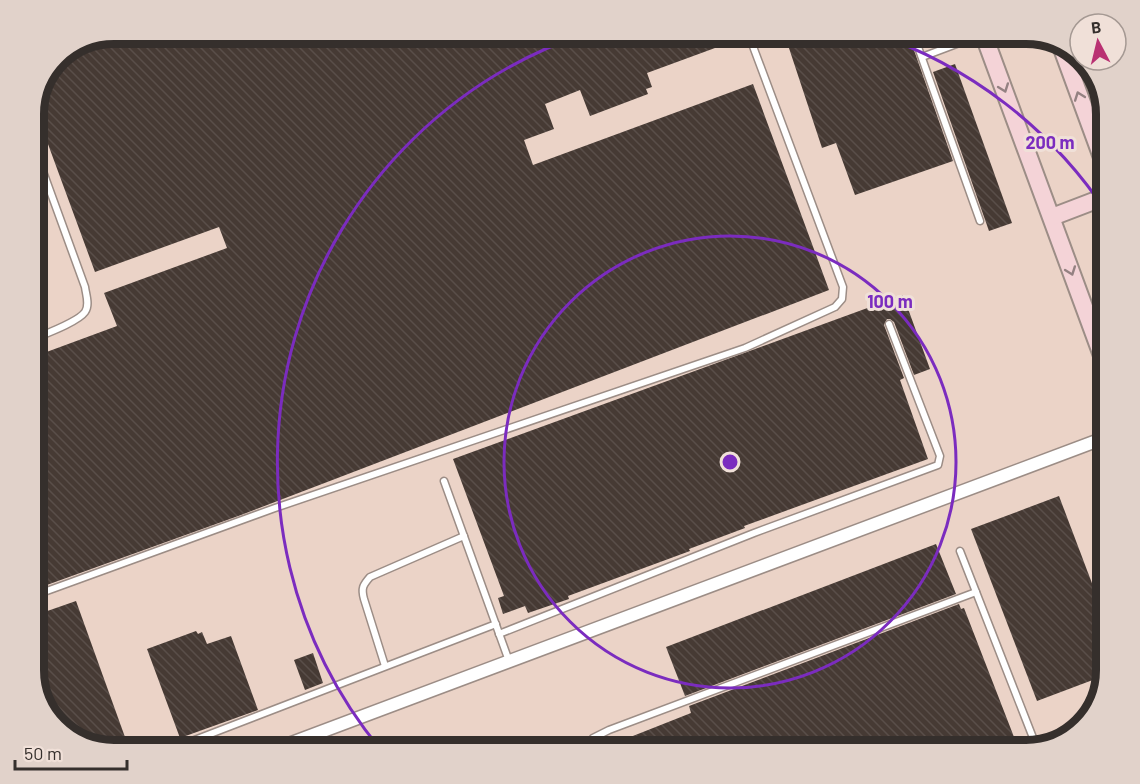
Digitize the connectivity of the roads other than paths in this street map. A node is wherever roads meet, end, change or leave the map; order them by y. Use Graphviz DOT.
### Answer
graph roads {
  1 [pos="752,44"];
  2 [pos="917,44"];
  3 [pos="955,44"];
  4 [pos="987,44"];
  5 [pos="1064,54"];
  6 [pos="922,57"];
  7 [pos="1096,141"];
  8 [pos="44,174"];
  9 [pos="1096,200"];
  10 [pos="1052,217"];
  11 [pos="980,220"];
  12 [pos="889,324"];
  13 [pos="44,335"];
  14 [pos="1096,339"];
  15 [pos="1096,441"];
  16 [pos="444,481"];
  17 [pos="464,536"];
  18 [pos="960,551"];
  19 [pos="44,592"];
  20 [pos="976,592"];
  21 [pos="496,624"];
  22 [pos="499,634"];
  23 [pos="509,662"];
  24 [pos="385,666"];
  25 [pos="194,740"];
  26 [pos="300,740"];
  27 [pos="592,740"];
  28 [pos="1034,740"];
  1 -- 19 [label="lane"];
  2 -- 6 [label="lane"];
  3 -- 6 [label="lane"];
  4 -- 10 [label="main road, one-way"];
  7 -- 5 [label="main road, one-way"];
  6 -- 11 [label="lane"];
  8 -- 13 [label="lane"];
  9 -- 10 [label="main road"];
  10 -- 14 [label="main road, one-way"];
  12 -- 22 [label="lane"];
  15 -- 23 [label="street"];
  16 -- 17 [label="lane"];
  17 -- 21 [label="lane"];
  17 -- 24 [label="lane"];
  18 -- 20 [label="lane"];
  20 -- 27 [label="lane"];
  20 -- 28 [label="lane"];
  21 -- 22 [label="lane"];
  21 -- 24 [label="lane"];
  22 -- 23 [label="lane"];
  23 -- 26 [label="street"];
  24 -- 25 [label="lane"];
}
